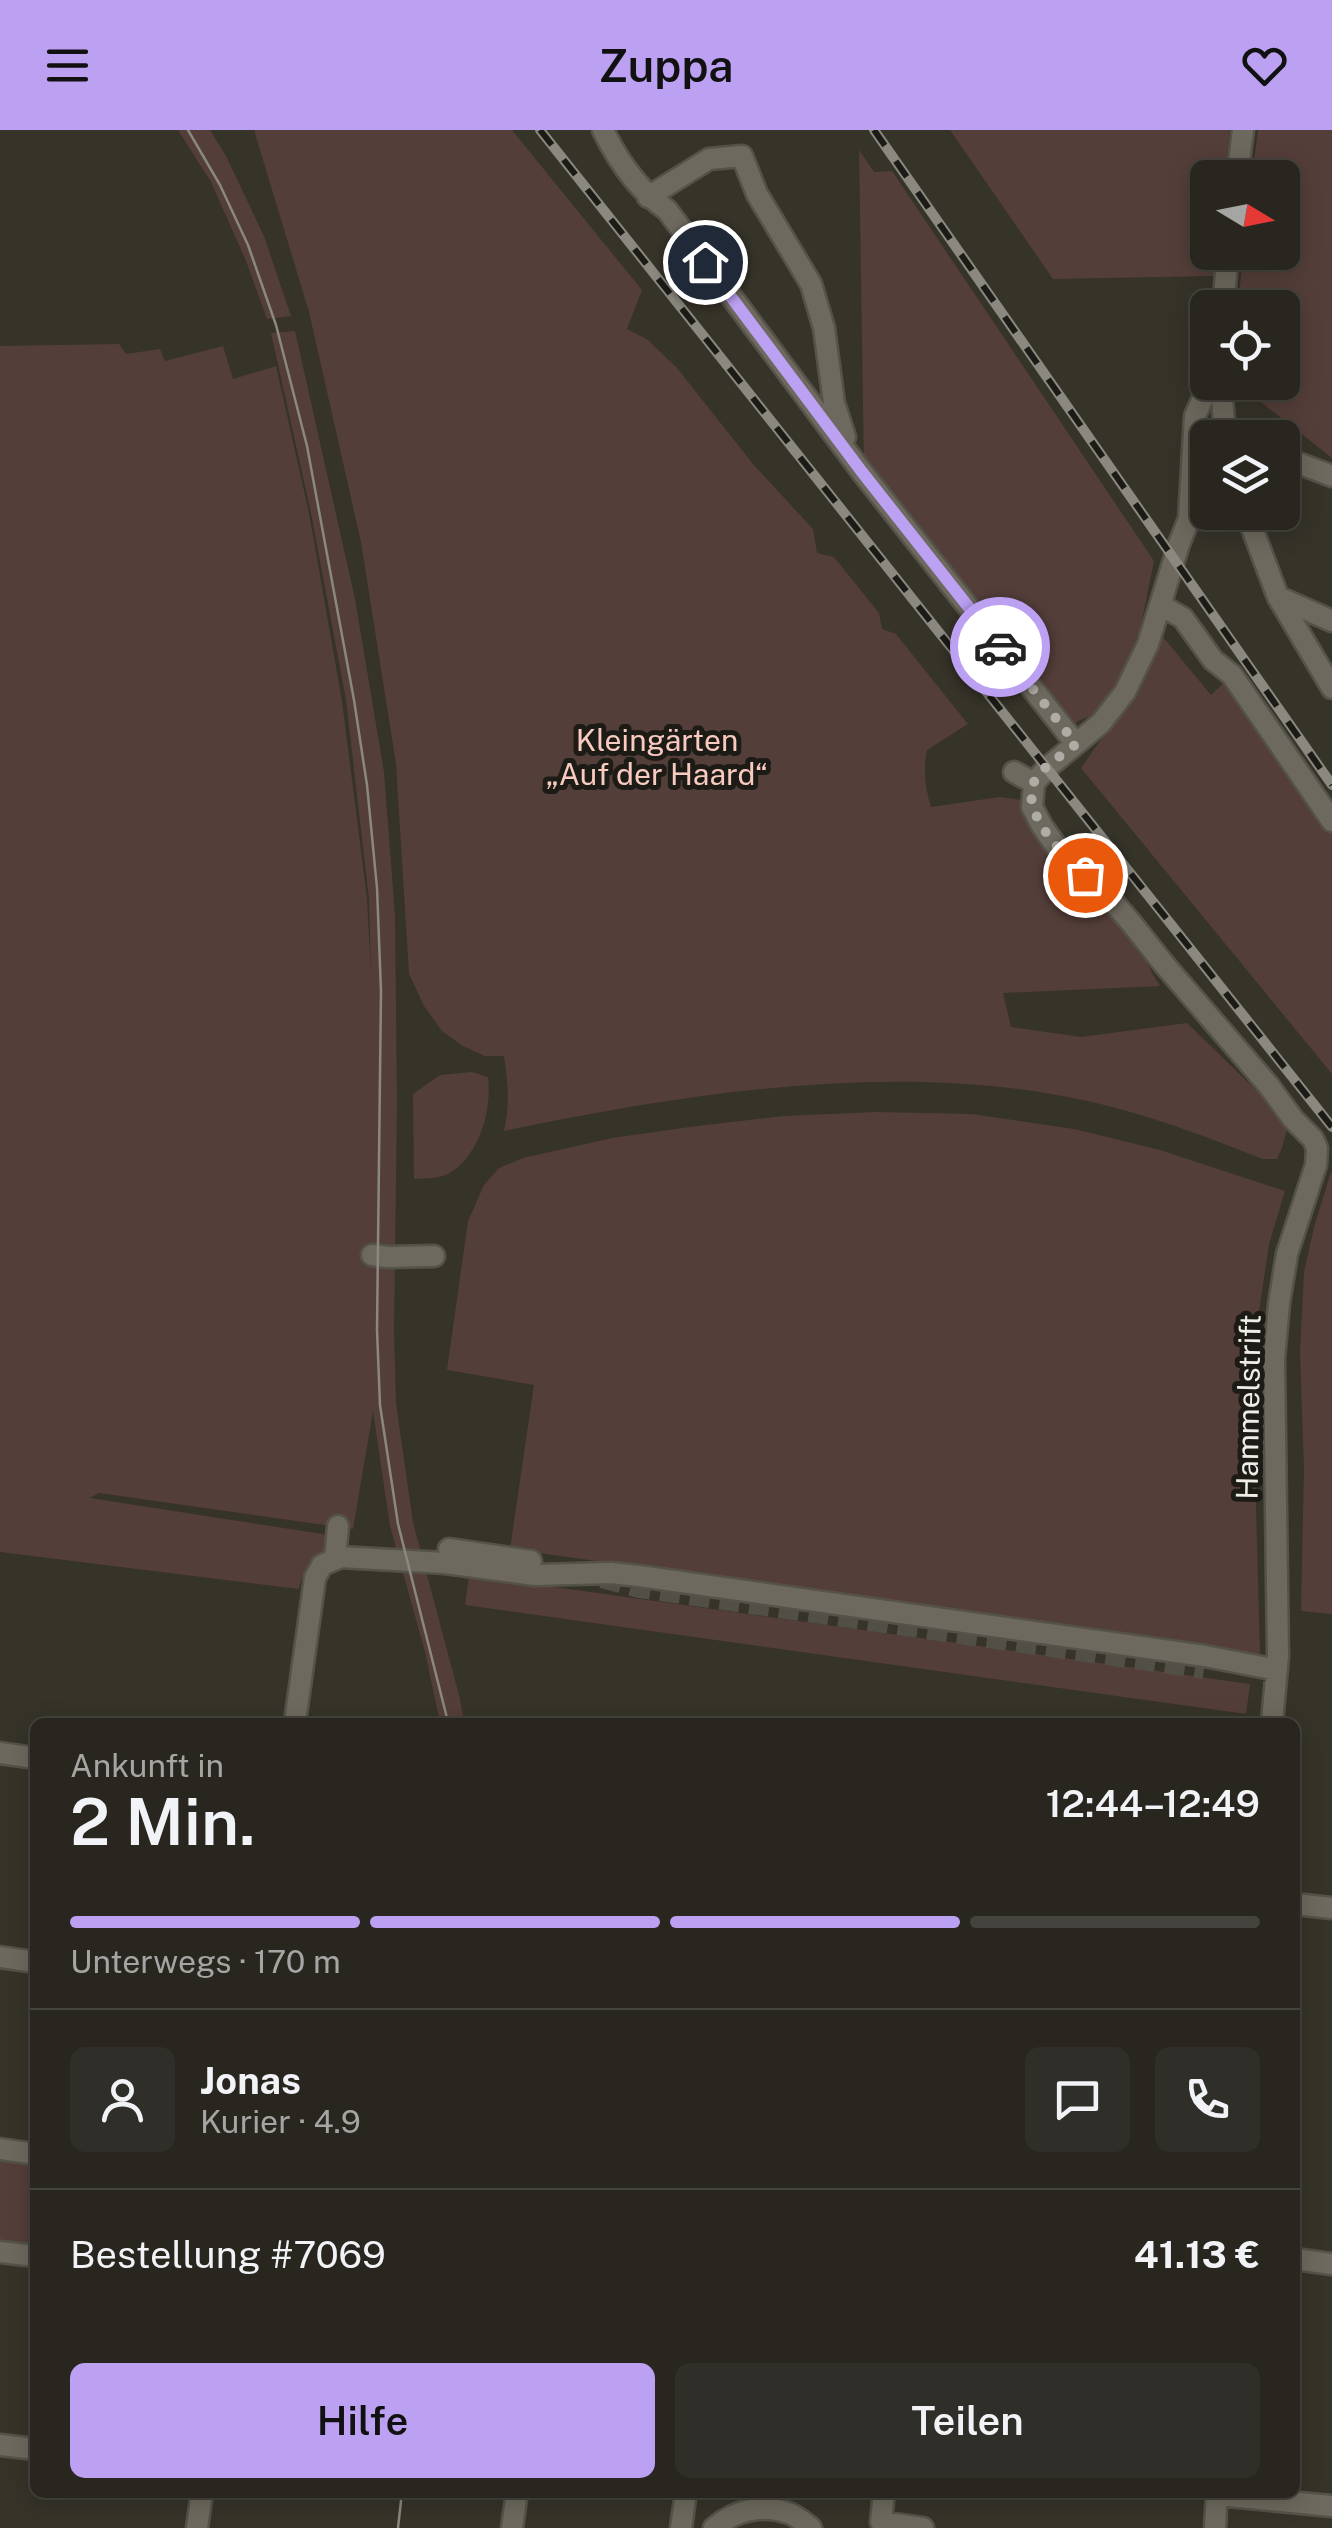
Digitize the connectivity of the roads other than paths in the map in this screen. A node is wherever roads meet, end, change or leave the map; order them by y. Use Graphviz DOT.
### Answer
graph roads {
  1 [pos="602,130"];
  2 [pos="1244,130"];
  3 [pos="1240,160"];
  4 [pos="648,196"];
  5 [pos="1202,400"];
  6 [pos="850,454"];
  7 [pos="1300,464"];
  8 [pos="1332,476"];
  9 [pos="1253,530"];
  10 [pos="1278,597"];
  11 [pos="1162,606"];
  12 [pos="1332,621"];
  13 [pos="1329,678"];
  14 [pos="1076,744"];
  15 [pos="1014,772"];
  16 [pos="1034,784"];
  17 [pos="1332,821"];
  18 [pos="372,1254"];
  19 [pos="434,1256"];
  20 [pos="338,1526"];
  21 [pos="447,1556"];
  22 [pos="335,1558"];
  23 [pos="537,1562"];
  24 [pos="1204,1670"];
  25 [pos="1276,1677"];
  26 [pos="296,1718"];
  27 [pos="1272,1718"];
  28 [pos="0,1753"];
  29 [pos="30,1757"];
  30 [pos="1300,1905"];
  31 [pos="1332,1908"];
  32 [pos="0,1957"];
  33 [pos="30,1961"];
  34 [pos="0,2149"];
  35 [pos="30,2153"];
  36 [pos="0,2252"];
  37 [pos="30,2255"];
  38 [pos="1300,2261"];
  39 [pos="1332,2264"];
  40 [pos="0,2445"];
  41 [pos="30,2448"];
  42 [pos="201,2498"];
  43 [pos="516,2498"];
  44 [pos="685,2498"];
  45 [pos="882,2498"];
  46 [pos="1217,2498"];
  47 [pos="1255,2498"];
  48 [pos="1332,2506"];
  49 [pos="872,2525"];
  50 [pos="197,2528"];
  51 [pos="512,2528"];
  52 [pos="682,2528"];
  53 [pos="714,2528"];
  54 [pos="811,2528"];
  55 [pos="922,2528"];
  56 [pos="1215,2528"];
  1 -- 4 [label="street"];
  2 -- 3 [label="street"];
  4 -- 6 [label="street"];
  4 -- 6 [label="street"];
  5 -- 11 [label="street"];
  6 -- 14 [label="street"];
  7 -- 8 [label="street"];
  9 -- 10 [label="street"];
  10 -- 12 [label="street"];
  10 -- 13 [label="street"];
  11 -- 14 [label="street"];
  11 -- 17 [label="street"];
  14 -- 16 [label="street"];
  15 -- 16 [label="street"];
  16 -- 25 [label="street, Hammelstrift"];
  18 -- 19 [label="street"];
  20 -- 22 [label="street"];
  21 -- 22 [label="street"];
  21 -- 23 [label="street"];
  21 -- 25 [label="street"];
  22 -- 26 [label="street"];
  24 -- 25 [label="street"];
  25 -- 27 [label="street, Hammelstrift"];
  28 -- 29 [label="street"];
  30 -- 31 [label="street"];
  32 -- 33 [label="street"];
  34 -- 35 [label="street"];
  36 -- 37 [label="street"];
  38 -- 39 [label="street"];
  40 -- 41 [label="street"];
  42 -- 50 [label="street"];
  43 -- 51 [label="street"];
  44 -- 52 [label="street"];
  45 -- 49 [label="street"];
  46 -- 56 [label="street"];
  47 -- 48 [label="street"];
  49 -- 55 [label="street"];
  53 -- 54 [label="street"];
}
